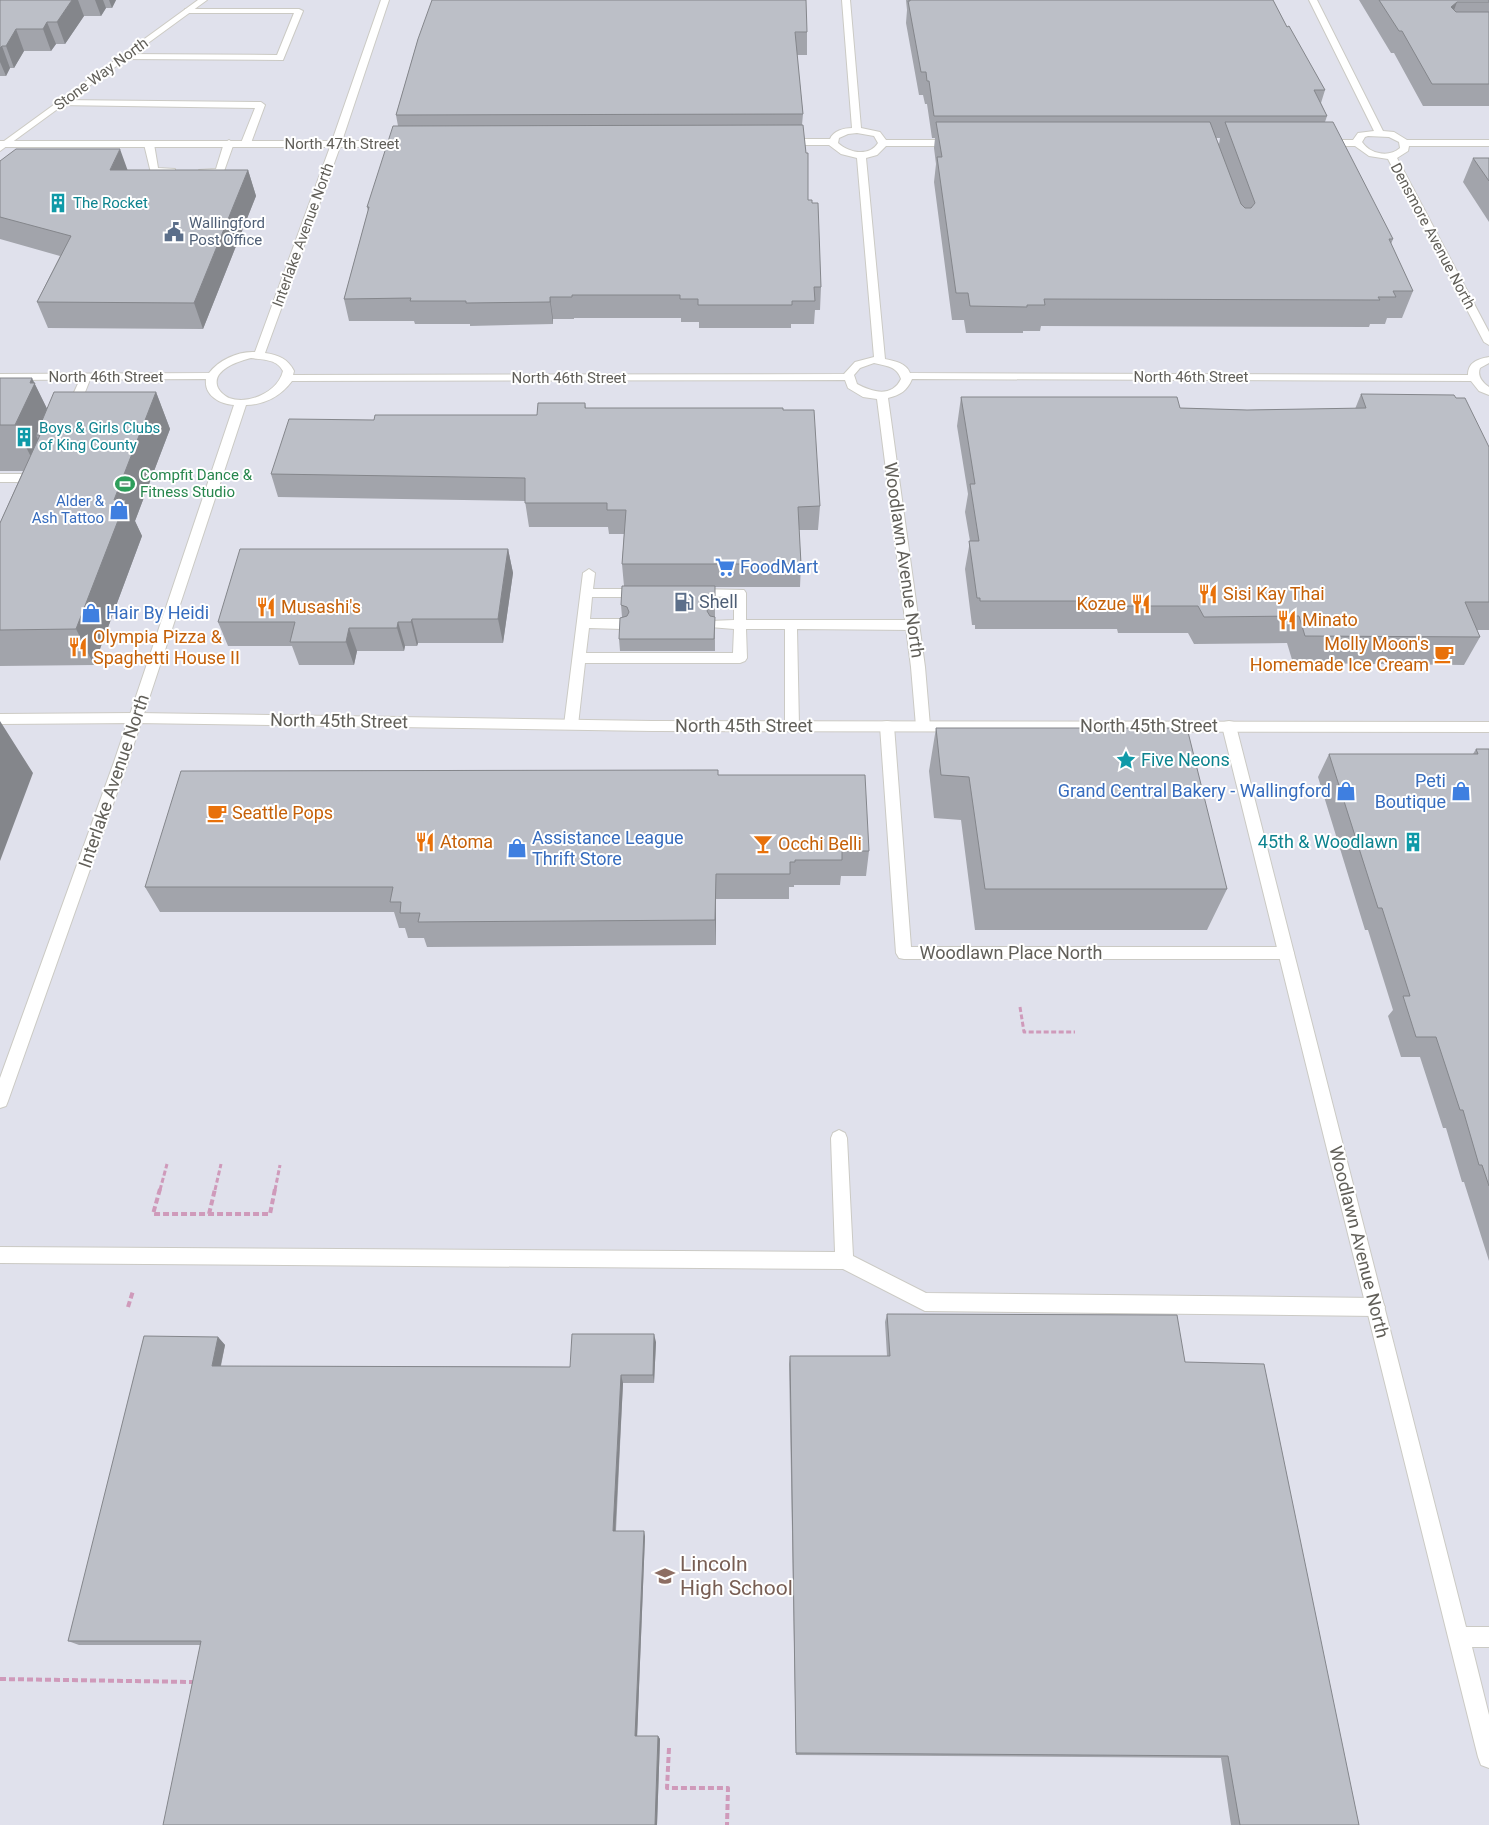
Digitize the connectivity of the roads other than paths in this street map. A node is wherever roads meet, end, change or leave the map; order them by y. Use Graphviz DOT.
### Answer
graph roads {
  1 [pos="202,0"];
  2 [pos="385,0"];
  3 [pos="846,0"];
  4 [pos="1313,0"];
  5 [pos="188,11"];
  6 [pos="124,57"];
  7 [pos="61,103"];
  8 [pos="857,130"];
  9 [pos="1379,132"];
  10 [pos="774,142"];
  11 [pos="833,142"];
  12 [pos="229,143"];
  13 [pos="246,143"];
  14 [pos="883,143"];
  15 [pos="966,143"];
  16 [pos="1314,143"];
  17 [pos="1358,143"];
  18 [pos="1405,143"];
  19 [pos="149,144"];
  20 [pos="336,144"];
  21 [pos="418,144"];
  22 [pos="1489,144"];
  23 [pos="2,145"];
  24 [pos="861,154"];
  25 [pos="1391,156"];
  26 [pos="1489,342"];
  27 [pos="258,355"];
  28 [pos="880,360"];
  29 [pos="1489,360"];
  30 [pos="212,376"];
  31 [pos="907,376"];
  32 [pos="0,377"];
  33 [pos="86,377"];
  34 [pos="849,377"];
  35 [pos="289,378"];
  36 [pos="1474,378"];
  37 [pos="1489,392"];
  38 [pos="882,395"];
  39 [pos="241,402"];
  40 [pos="68,421"];
  41 [pos="47,470"];
  42 [pos="0,478"];
  43 [pos="589,573"];
  44 [pos="586,593"];
  45 [pos="654,593"];
  46 [pos="682,593"];
  47 [pos="582,623"];
  48 [pos="622,624"];
  49 [pos="715,624"];
  50 [pos="740,624"];
  51 [pos="791,625"];
  52 [pos="913,625"];
  53 [pos="578,658"];
  54 [pos="136,718"];
  55 [pos="0,719"];
  56 [pos="571,725"];
  57 [pos="792,726"];
  58 [pos="887,726"];
  59 [pos="922,726"];
  60 [pos="1229,726"];
  61 [pos="1489,727"];
  62 [pos="1286,953"];
  63 [pos="0,1101"];
  64 [pos="839,1138"];
  65 [pos="0,1255"];
  66 [pos="844,1261"];
  67 [pos="1376,1308"];
  68 [pos="1458,1637"];
  69 [pos="1489,1637"];
  70 [pos="1489,1757"];
  1 -- 5 [label="street, Stone Way North"];
  2 -- 20 [label="street, Interlake Avenue North"];
  3 -- 8 [label="street"];
  4 -- 9 [label="street"];
  5 -- 6 [label="street, Stone Way North"];
  5 -- 6 [label="street"];
  6 -- 7 [label="street, Stone Way North"];
  7 -- 13 [label="street"];
  7 -- 23 [label="street, Stone Way North"];
  8 -- 11 [label="street"];
  8 -- 14 [label="street"];
  9 -- 17 [label="street"];
  9 -- 18 [label="street"];
  10 -- 11 [label="street"];
  11 -- 24 [label="street"];
  12 -- 13 [label="street, North 47th Street"];
  12 -- 19 [label="street, North 47th Street"];
  12 -- 19 [label="street"];
  13 -- 20 [label="street, North 47th Street"];
  14 -- 15 [label="street"];
  14 -- 24 [label="street"];
  16 -- 17 [label="street"];
  17 -- 25 [label="street"];
  18 -- 22 [label="street"];
  18 -- 25 [label="street"];
  19 -- 23 [label="street, North 47th Street"];
  20 -- 21 [label="street, North 47th Street"];
  20 -- 27 [label="street, Interlake Avenue North"];
  24 -- 28 [label="street"];
  25 -- 26 [label="street, Densmore Avenue North"];
  27 -- 30 [label="street"];
  27 -- 35 [label="street"];
  28 -- 31 [label="street"];
  28 -- 34 [label="street"];
  29 -- 36 [label="street"];
  30 -- 33 [label="street, North 46th Street"];
  30 -- 39 [label="street"];
  31 -- 36 [label="street, North 46th Street"];
  31 -- 38 [label="street"];
  32 -- 33 [label="street, North 46th Street"];
  33 -- 40 [label="street"];
  34 -- 35 [label="street, North 46th Street"];
  34 -- 38 [label="street"];
  35 -- 39 [label="street"];
  36 -- 37 [label="street"];
  38 -- 52 [label="street, Woodlawn Avenue North"];
  39 -- 54 [label="street, Interlake Avenue North"];
  41 -- 42 [label="street"];
  43 -- 44 [label="street"];
  44 -- 45 [label="street"];
  44 -- 47 [label="street"];
  46 -- 50 [label="street"];
  47 -- 48 [label="street"];
  47 -- 53 [label="street"];
  49 -- 50 [label="street"];
  50 -- 51 [label="street"];
  50 -- 53 [label="street"];
  51 -- 52 [label="street"];
  51 -- 57 [label="street"];
  52 -- 59 [label="street, Woodlawn Avenue North"];
  53 -- 56 [label="street"];
  54 -- 55 [label="street, North 45th Street"];
  54 -- 56 [label="street, North 45th Street"];
  54 -- 63 [label="street, Interlake Avenue North"];
  56 -- 57 [label="street, North 45th Street"];
  57 -- 58 [label="street, North 45th Street"];
  58 -- 59 [label="street, North 45th Street"];
  58 -- 62 [label="street, Woodlawn Place North"];
  59 -- 60 [label="street, North 45th Street"];
  60 -- 61 [label="street, North 45th Street"];
  60 -- 62 [label="street, Woodlawn Avenue North"];
  62 -- 67 [label="street, Woodlawn Avenue North"];
  64 -- 66 [label="street"];
  65 -- 66 [label="street"];
  66 -- 67 [label="street"];
  67 -- 68 [label="street, Woodlawn Avenue North"];
  68 -- 69 [label="street"];
  68 -- 70 [label="street, Woodlawn Avenue North"];
}
